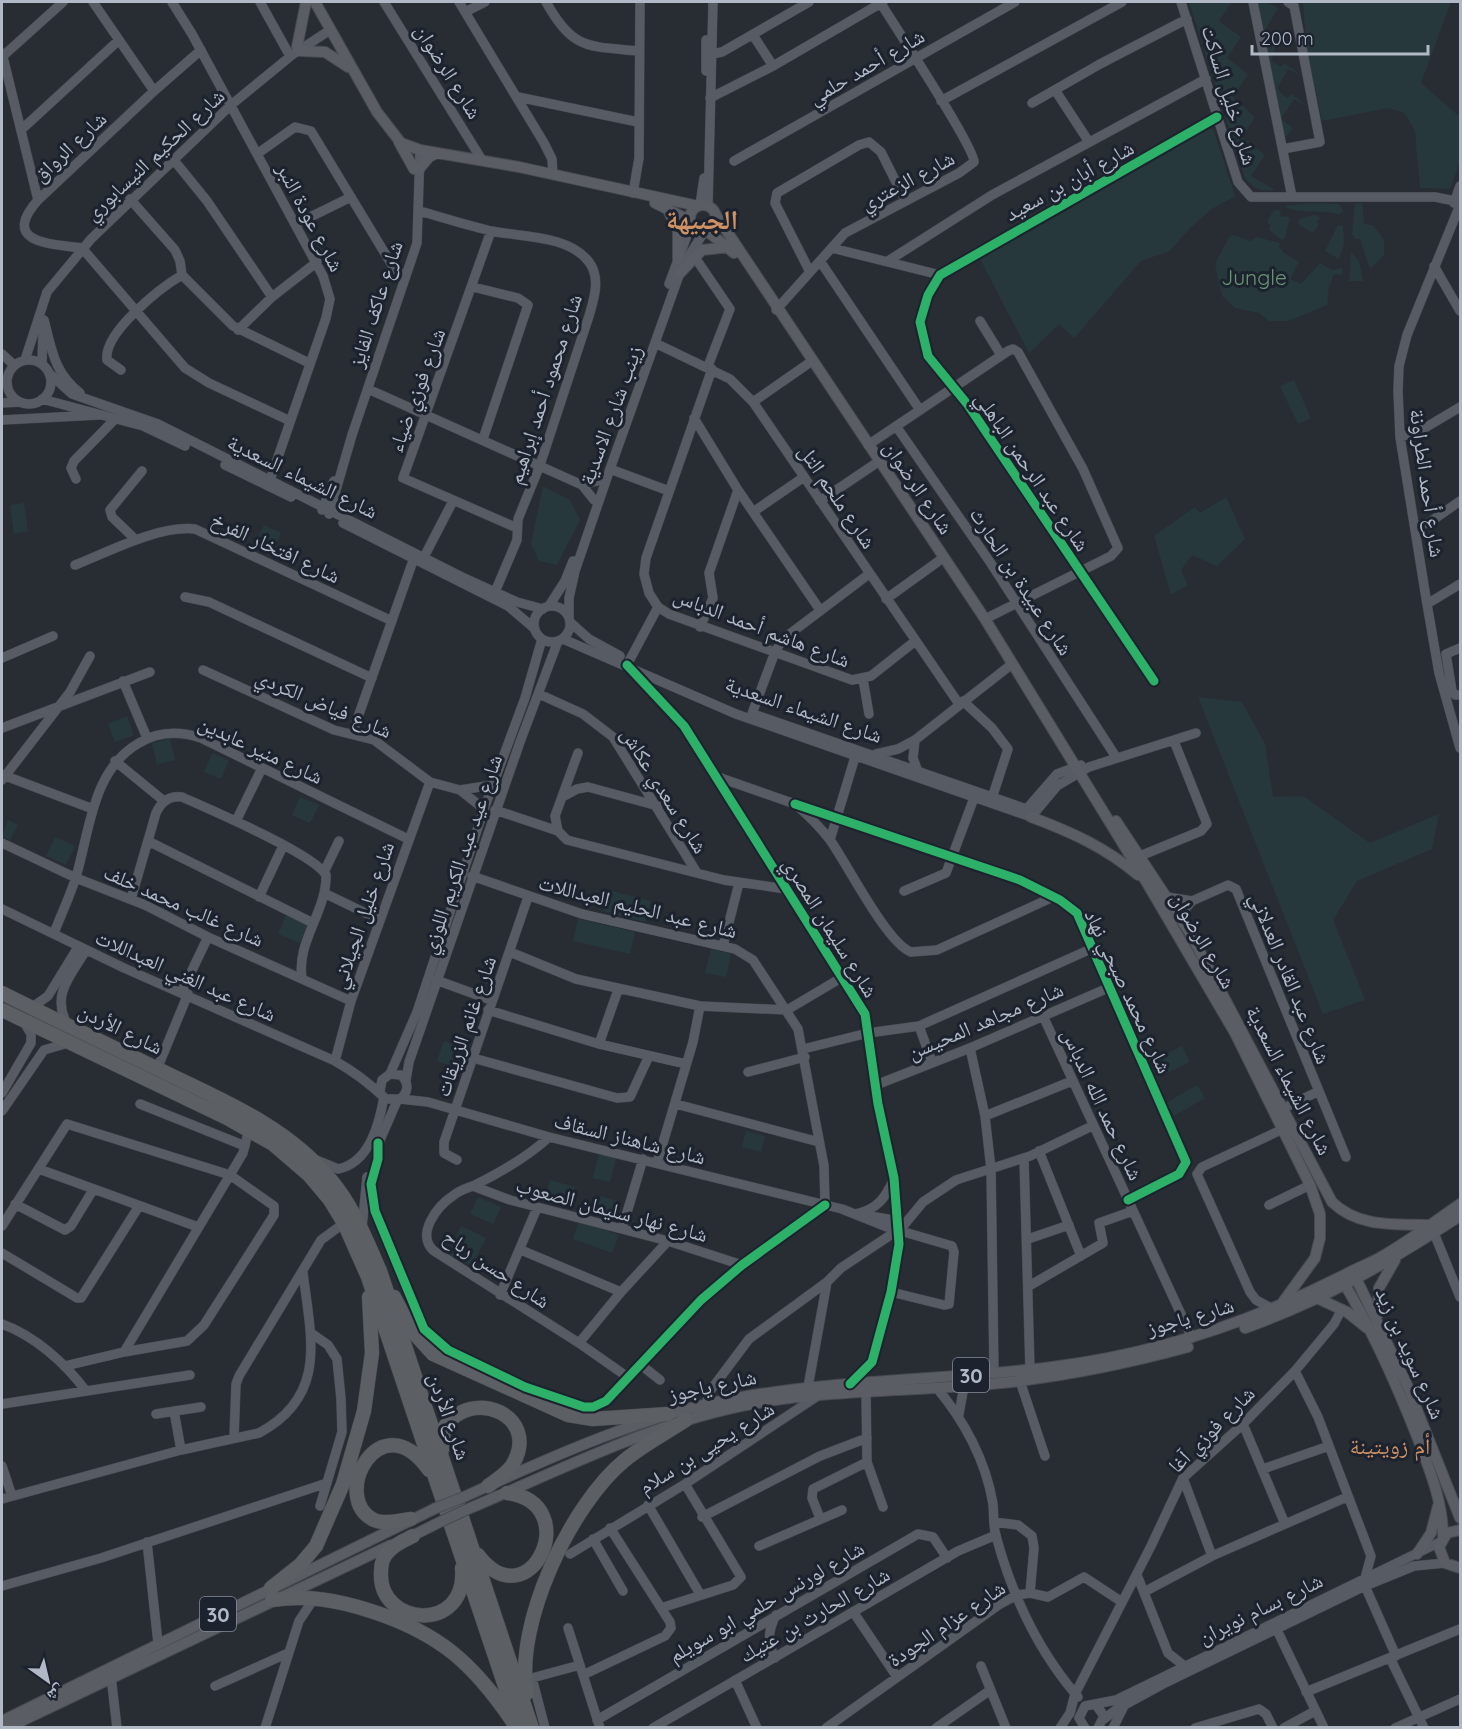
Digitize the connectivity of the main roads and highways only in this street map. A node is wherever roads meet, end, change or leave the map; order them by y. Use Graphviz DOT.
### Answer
graph roads {
  1 [pos="307,2"];
  2 [pos="315,2"];
  3 [pos="326,29"];
  4 [pos="351,71"];
  5 [pos="399,142"];
  6 [pos="438,153"];
  7 [pos="635,194"];
  8 [pos="664,206"];
  9 [pos="702,206"];
  10 [pos="716,215"];
  11 [pos="690,222"];
  12 [pos="705,231"];
  13 [pos="729,247"];
  14 [pos="678,259"];
  15 [pos="680,273"];
  16 [pos="752,273"];
  17 [pos="1082,768"];
  18 [pos="1029,812"];
  19 [pos="1140,856"];
  20 [pos="1147,883"];
  21 [pos="1208,974"];
  22 [pos="2,993"];
  23 [pos="1220,996"];
  24 [pos="2,1010"];
  25 [pos="1310,1185"];
  26 [pos="1328,1196"];
  27 [pos="1317,1202"];
  28 [pos="1461,1204"];
  29 [pos="1461,1216"];
  30 [pos="1432,1229"];
  31 [pos="1398,1256"];
  32 [pos="374,1274"];
  33 [pos="1355,1275"];
  34 [pos="1343,1281"];
  35 [pos="1318,1299"];
  36 [pos="1277,1308"];
  37 [pos="1379,1334"];
  38 [pos="668,1414"];
  39 [pos="686,1420"];
  40 [pos="444,1464"];
  41 [pos="436,1479"];
  42 [pos="488,1486"];
  43 [pos="507,1493"];
  44 [pos="1440,1500"];
  45 [pos="1461,1518"];
  46 [pos="411,1519"];
  47 [pos="1461,1530"];
  48 [pos="413,1536"];
  49 [pos="1441,1539"];
  50 [pos="466,1549"];
  51 [pos="1417,1554"];
  52 [pos="1455,1568"];
  53 [pos="271,1594"];
  54 [pos="2,1721"];
  55 [pos="529,1727"];
  56 [pos="7,1728"];
  1 -- 3 [label="main road"];
  1 -- 4 [label="main road"];
  2 -- 3 [label="main road"];
  3 -- 4 [label="main road"];
  4 -- 5 [label="main road"];
  5 -- 6 [label="main road"];
  5 -- 6 [label="main road"];
  6 -- 7 [label="main road"];
  7 -- 8 [label="main road"];
  7 -- 9 [label="main road"];
  8 -- 11 [label="main road"];
  8 -- 14 [label="main road"];
  9 -- 10 [label="main road"];
  9 -- 11 [label="main road"];
  10 -- 12 [label="main road"];
  10 -- 16 [label="main road, شارع الرضوان"];
  11 -- 12 [label="main road"];
  12 -- 13 [label="main road, شارع الرضوان"];
  13 -- 15 [label="main road"];
  13 -- 16 [label="main road, شارع الرضوان"];
  16 -- 17 [label="main road, شارع الرضوان"];
  17 -- 19 [label="main road, شارع الرضوان"];
  17 -- 20 [label="main road, شارع الرضوان"];
  18 -- 20 [label="main road"];
  19 -- 21 [label="main road, شارع الشيماء السعدية"];
  20 -- 21 [label="main road, شارع الرضوان"];
  21 -- 23 [label="main road, شارع الشيماء السعدية"];
  22 -- 32 [label="highway, شارع الأردن"];
  23 -- 25 [label="main road, شارع الرضوان"];
  23 -- 26 [label="main road, شارع الشيماء السعدية"];
  24 -- 32 [label="highway, شارع الأردن"];
  25 -- 27 [label="main road, شارع الشيماء السعدية"];
  26 -- 27 [label="main road"];
  26 -- 30 [label="main road, شارع الشيماء السعدية"];
  27 -- 36 [label="main road, شارع الشيماء السعدية"];
  28 -- 30 [label="main road, شارع ياجوز / 30"];
  29 -- 30 [label="main road, شارع ياجوز / 30"];
  30 -- 31 [label="main road, شارع ياجوز / 30"];
  30 -- 33 [label="main road, شارع ياجوز / 30"];
  31 -- 33 [label="main road, شارع ياجوز / 30"];
  31 -- 37 [label="main road"];
  32 -- 38 [label="highway"];
  32 -- 40 [label="highway, شارع الأردن"];
  32 -- 41 [label="highway, شارع الأردن"];
  32 -- 53 [label="highway"];
  33 -- 34 [label="main road, شارع ياجوز / 30"];
  33 -- 37 [label="main road, شارع سويد بن زيد"];
  34 -- 35 [label="main road, شارع ياجوز / 30"];
  34 -- 36 [label="main road, شارع ياجوز / 30"];
  34 -- 37 [label="main road, شارع سويد بن زيد"];
  35 -- 37 [label="main road"];
  35 -- 39 [label="main road, شارع ياجوز / 30"];
  36 -- 38 [label="main road, شارع ياجوز / 30"];
  37 -- 44 [label="main road, شارع سويد بن زيد"];
  37 -- 45 [label="main road, شارع سويد بن زيد"];
  38 -- 42 [label="main road, شارع ياجوز / 30"];
  39 -- 43 [label="main road, شارع ياجوز / 30"];
  39 -- 55 [label="highway"];
  40 -- 42 [label="highway"];
  40 -- 50 [label="highway, شارع الأردن"];
  41 -- 46 [label="highway"];
  41 -- 50 [label="highway, شارع الأردن"];
  42 -- 46 [label="main road, شارع ياجوز / 30, bridge"];
  43 -- 48 [label="main road, شارع ياجوز / 30, bridge"];
  43 -- 50 [label="highway"];
  44 -- 49 [label="main road, شارع سويد بن زيد"];
  44 -- 51 [label="main road"];
  46 -- 53 [label="main road, شارع ياجوز / 30"];
  47 -- 49 [label="main road"];
  48 -- 50 [label="highway"];
  48 -- 53 [label="main road, شارع ياجوز / 30"];
  49 -- 52 [label="main road, شارع سويد بن زيد"];
  50 -- 55 [label="highway, شارع الأردن"];
  53 -- 54 [label="main road, شارع ياجوز / 30"];
  53 -- 55 [label="highway"];
  53 -- 56 [label="main road, شارع ياجوز / 30"];
}
